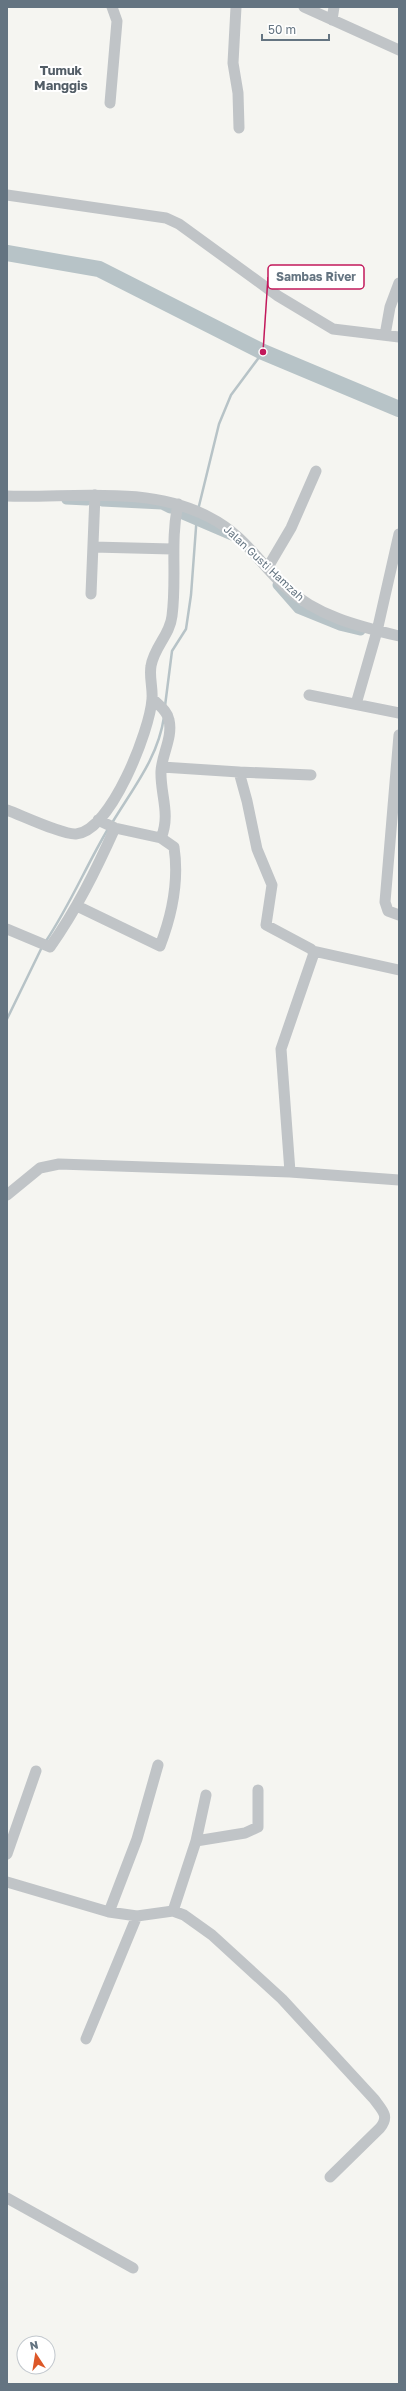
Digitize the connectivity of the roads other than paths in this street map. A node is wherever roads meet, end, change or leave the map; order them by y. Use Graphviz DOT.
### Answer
graph roads {
  1 [pos="112,7"];
  2 [pos="236,7"];
  3 [pos="304,7"];
  4 [pos="334,7"];
  5 [pos="332,20"];
  6 [pos="399,50"];
  7 [pos="110,103"];
  8 [pos="239,128"];
  9 [pos="7,195"];
  10 [pos="399,283"];
  11 [pos="385,335"];
  12 [pos="399,337"];
  13 [pos="316,471"];
  14 [pos="95,495"];
  15 [pos="7,496"];
  16 [pos="182,505"];
  17 [pos="399,534"];
  18 [pos="93,547"];
  19 [pos="172,549"];
  20 [pos="268,567"];
  21 [pos="91,594"];
  22 [pos="377,631"];
  23 [pos="399,636"];
  24 [pos="309,694"];
  25 [pos="155,701"];
  26 [pos="356,704"];
  27 [pos="399,713"];
  28 [pos="399,735"];
  29 [pos="162,766"];
  30 [pos="239,772"];
  31 [pos="311,775"];
  32 [pos="7,810"];
  33 [pos="107,824"];
  34 [pos="161,838"];
  35 [pos="77,906"];
  36 [pos="399,915"];
  37 [pos="7,929"];
  38 [pos="313,951"];
  39 [pos="399,970"];
  40 [pos="290,1172"];
  41 [pos="399,1180"];
  42 [pos="7,1195"];
  43 [pos="158,1765"];
  44 [pos="36,1771"];
  45 [pos="258,1790"];
  46 [pos="206,1795"];
  47 [pos="196,1840"];
  48 [pos="7,1854"];
  49 [pos="7,1882"];
  50 [pos="173,1911"];
  51 [pos="109,1912"];
  52 [pos="137,1916"];
  53 [pos="86,2039"];
  54 [pos="330,2177"];
  55 [pos="7,2198"];
  56 [pos="133,2268"];
  1 -- 7 [label="street"];
  2 -- 8 [label="street"];
  3 -- 5 [label="street"];
  4 -- 5 [label="street"];
  5 -- 6 [label="street"];
  9 -- 11 [label="street"];
  10 -- 11 [label="street"];
  11 -- 12 [label="street"];
  13 -- 20 [label="street"];
  14 -- 15 [label="street, Jalan Gusti Hamzah"];
  14 -- 16 [label="street, Jalan Gusti Hamzah"];
  14 -- 18 [label="street"];
  16 -- 19 [label="street"];
  16 -- 20 [label="street, Jalan Gusti Hamzah"];
  17 -- 22 [label="street"];
  18 -- 19 [label="street"];
  18 -- 21 [label="street"];
  19 -- 25 [label="street"];
  20 -- 22 [label="street, Jalan Gusti Hamzah"];
  22 -- 23 [label="street, Jalan Gusti Hamzah"];
  22 -- 26 [label="street"];
  24 -- 26 [label="street"];
  25 -- 29 [label="street"];
  25 -- 33 [label="street"];
  26 -- 27 [label="street"];
  28 -- 36 [label="street"];
  29 -- 30 [label="street"];
  29 -- 34 [label="street"];
  30 -- 31 [label="street"];
  30 -- 38 [label="street"];
  32 -- 33 [label="street"];
  33 -- 34 [label="street"];
  33 -- 35 [label="street"];
  34 -- 35 [label="street"];
  35 -- 37 [label="street"];
  38 -- 39 [label="street"];
  38 -- 40 [label="street"];
  40 -- 41 [label="street"];
  40 -- 42 [label="street"];
  43 -- 51 [label="street"];
  44 -- 48 [label="street"];
  45 -- 47 [label="street"];
  46 -- 47 [label="street"];
  47 -- 50 [label="street"];
  49 -- 51 [label="street"];
  50 -- 52 [label="street"];
  50 -- 54 [label="street"];
  51 -- 52 [label="street"];
  52 -- 53 [label="street"];
  55 -- 56 [label="street"];
}
